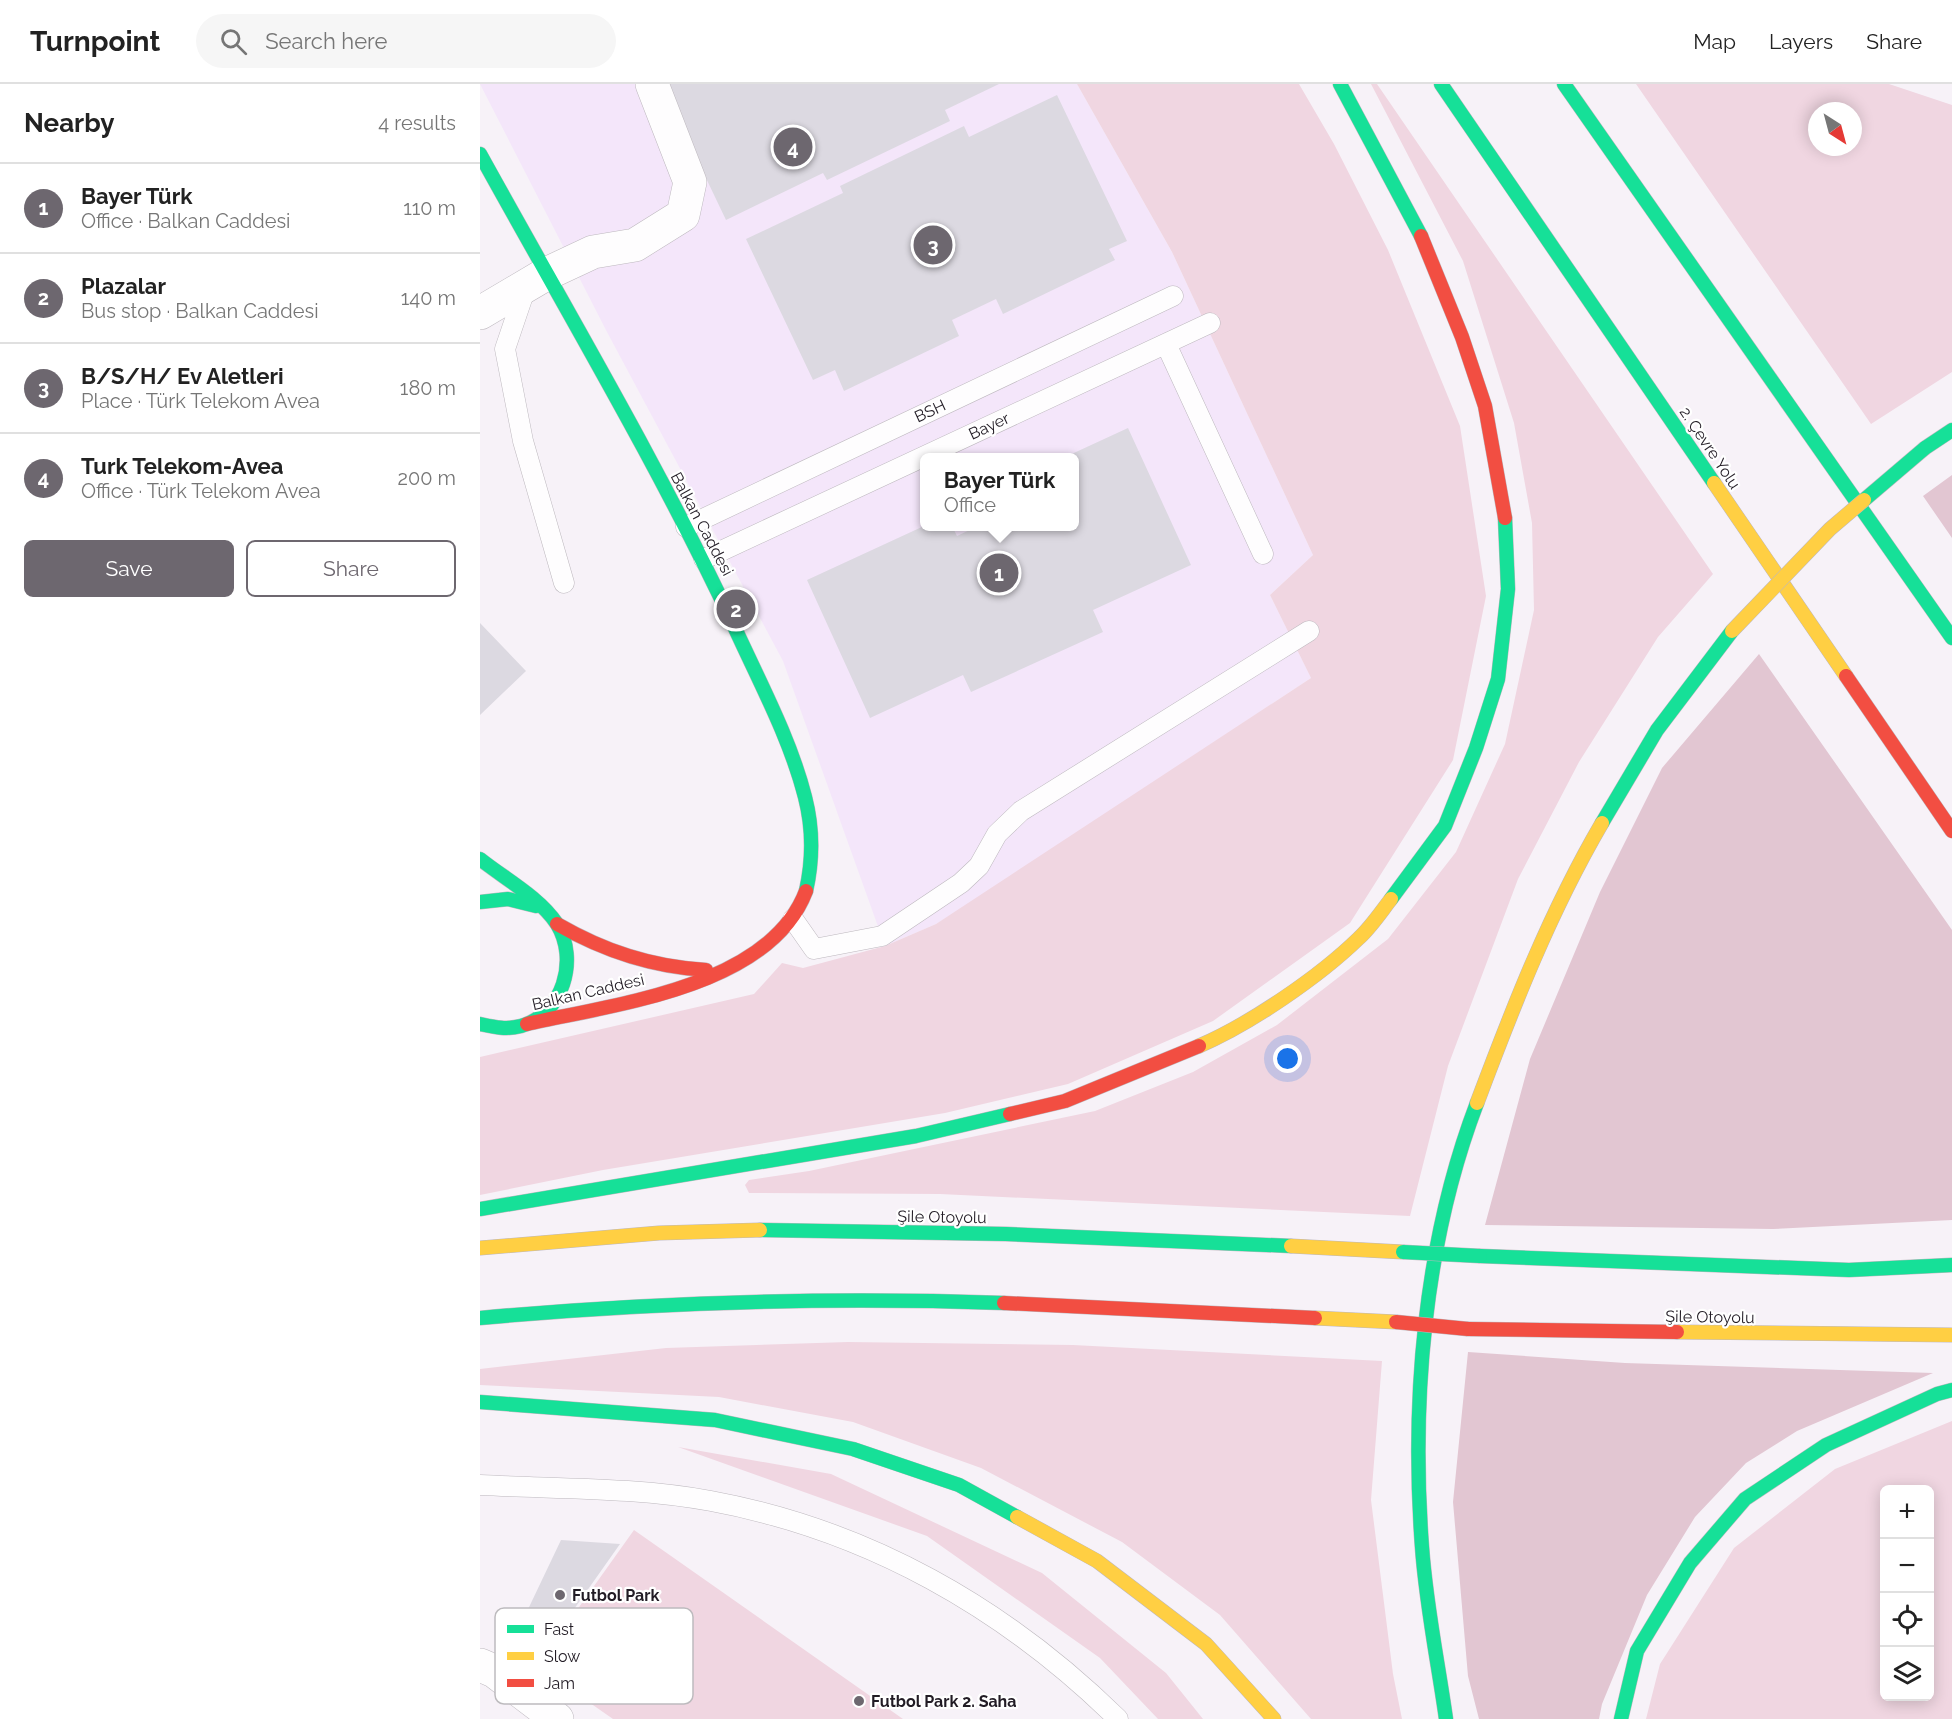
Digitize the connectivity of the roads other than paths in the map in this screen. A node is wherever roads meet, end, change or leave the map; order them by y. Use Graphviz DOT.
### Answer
graph roads {
  1 [pos="652,84"];
  2 [pos="1340,84"];
  3 [pos="1441,84"];
  4 [pos="1564,84"];
  5 [pos="480,154"];
  6 [pos="537,279"];
  7 [pos="1173,296"];
  8 [pos="480,313"];
  9 [pos="1210,323"];
  10 [pos="1166,344"];
  11 [pos="1952,430"];
  12 [pos="932,453"];
  13 [pos="920,458"];
  14 [pos="686,527"];
  15 [pos="1263,554"];
  16 [pos="704,559"];
  17 [pos="564,584"];
  18 [pos="1309,631"];
  19 [pos="1952,638"];
  20 [pos="1952,831"];
  21 [pos="480,859"];
  22 [pos="480,902"];
  23 [pos="543,910"];
  24 [pos="793,919"];
  25 [pos="557,924"];
  26 [pos="726,971"];
  27 [pos="480,1024"];
  28 [pos="527,1024"];
  29 [pos="507,1029"];
  30 [pos="480,1035"];
  31 [pos="480,1209"];
  32 [pos="480,1248"];
  33 [pos="1952,1265"];
  34 [pos="480,1318"];
  35 [pos="1952,1335"];
  36 [pos="1952,1390"];
  37 [pos="480,1402"];
  38 [pos="480,1485"];
  39 [pos="480,1665"];
  40 [pos="495,1672"];
  41 [pos="537,1704"];
  42 [pos="557,1719"];
  43 [pos="1118,1719"];
  44 [pos="1274,1719"];
  45 [pos="1446,1719"];
  46 [pos="1621,1719"];
  1 -- 6 [label="street"];
  2 -- 31 [label="main road"];
  3 -- 20 [label="main road, 2. Çevre Yolu"];
  4 -- 19 [label="main road"];
  5 -- 6 [label="main road, Balkan Caddesi"];
  6 -- 8 [label="street"];
  6 -- 14 [label="main road, Balkan Caddesi"];
  6 -- 17 [label="lane"];
  7 -- 14 [label="lane, BSH"];
  9 -- 10 [label="lane, Bayer"];
  10 -- 12 [label="lane, Bayer"];
  10 -- 15 [label="lane"];
  11 -- 45 [label="main road, bridge"];
  13 -- 16 [label="lane, Bayer"];
  14 -- 16 [label="main road, Balkan Caddesi"];
  16 -- 24 [label="main road, Balkan Caddesi"];
  18 -- 24 [label="lane"];
  21 -- 23 [label="main road"];
  22 -- 23 [label="main road"];
  23 -- 25 [label="main road"];
  24 -- 26 [label="main road, Balkan Caddesi"];
  25 -- 26 [label="main road, Balkan Caddesi"];
  25 -- 28 [label="main road"];
  26 -- 28 [label="main road, Balkan Caddesi"];
  27 -- 29 [label="main road"];
  28 -- 29 [label="main road, Balkan Caddesi"];
  29 -- 30 [label="main road"];
  32 -- 33 [label="main road, Şile Otoyolu, bridge"];
  34 -- 35 [label="main road, Şile Otoyolu, bridge"];
  36 -- 46 [label="main road"];
  37 -- 44 [label="main road"];
  38 -- 43 [label="lane"];
  39 -- 40 [label="street"];
  41 -- 42 [label="street"];
}
